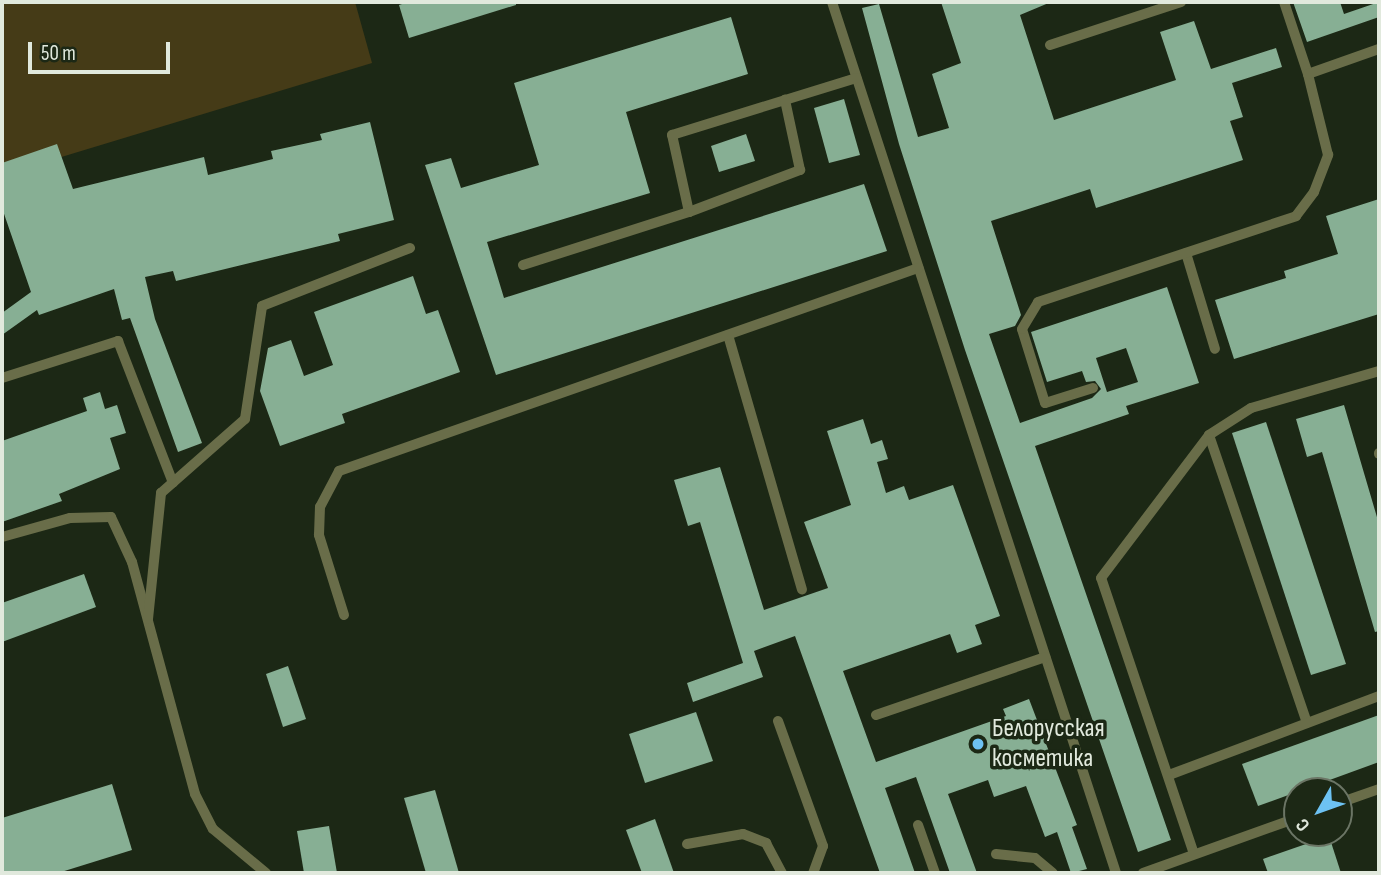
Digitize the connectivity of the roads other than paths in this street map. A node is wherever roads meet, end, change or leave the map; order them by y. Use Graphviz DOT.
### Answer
graph roads {
  1 [pos="832,2"];
  2 [pos="1181,2"];
  3 [pos="1284,2"];
  4 [pos="1050,45"];
  5 [pos="1379,49"];
  6 [pos="1308,74"];
  7 [pos="856,78"];
  8 [pos="785,100"];
  9 [pos="689,212"];
  10 [pos="410,248"];
  11 [pos="1186,253"];
  12 [pos="523,265"];
  13 [pos="918,268"];
  14 [pos="728,335"];
  15 [pos="1215,349"];
  16 [pos="1379,372"];
  17 [pos="2,378"];
  18 [pos="1093,387"];
  19 [pos="1209,435"];
  20 [pos="173,484"];
  21 [pos="2,537"];
  22 [pos="802,589"];
  23 [pos="344,615"];
  24 [pos="148,619"];
  25 [pos="1045,657"];
  26 [pos="1379,696"];
  27 [pos="876,715"];
  28 [pos="778,721"];
  29 [pos="1307,723"];
  30 [pos="1169,775"];
  31 [pos="1379,789"];
  32 [pos="1353,798"];
  33 [pos="1283,823"];
  34 [pos="918,825"];
  35 [pos="687,844"];
  36 [pos="996,854"];
  37 [pos="1194,855"];
  38 [pos="266,873"];
  39 [pos="782,873"];
  40 [pos="813,873"];
  41 [pos="935,873"];
  42 [pos="1053,873"];
  43 [pos="1116,873"];
  44 [pos="1143,873"];
  1 -- 7 [label="lane"];
  2 -- 4 [label="lane"];
  3 -- 6 [label="lane"];
  5 -- 6 [label="lane"];
  6 -- 11 [label="lane"];
  7 -- 8 [label="lane"];
  7 -- 13 [label="lane"];
  8 -- 9 [label="lane"];
  8 -- 9 [label="lane"];
  9 -- 12 [label="lane"];
  10 -- 20 [label="lane"];
  11 -- 15 [label="lane"];
  11 -- 18 [label="lane"];
  13 -- 14 [label="lane"];
  13 -- 25 [label="lane"];
  14 -- 22 [label="lane"];
  14 -- 23 [label="lane"];
  16 -- 19 [label="lane"];
  17 -- 20 [label="lane"];
  19 -- 29 [label="lane"];
  19 -- 30 [label="lane"];
  20 -- 24 [label="lane"];
  21 -- 24 [label="lane"];
  24 -- 38 [label="lane"];
  25 -- 27 [label="lane"];
  25 -- 43 [label="lane"];
  26 -- 29 [label="lane"];
  28 -- 40 [label="lane"];
  29 -- 30 [label="lane"];
  30 -- 37 [label="lane"];
  31 -- 32 [label="lane"];
  33 -- 37 [label="lane"];
  34 -- 41 [label="lane"];
  35 -- 39 [label="lane"];
  36 -- 42 [label="lane"];
  37 -- 44 [label="lane"];
}
